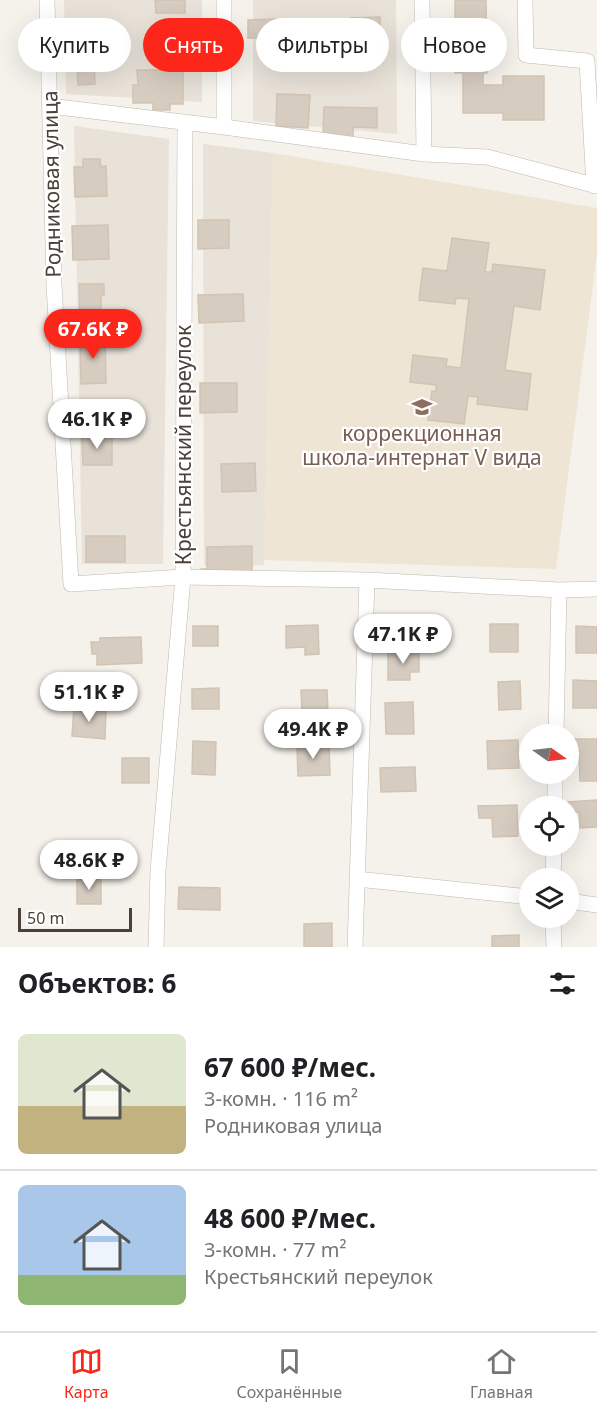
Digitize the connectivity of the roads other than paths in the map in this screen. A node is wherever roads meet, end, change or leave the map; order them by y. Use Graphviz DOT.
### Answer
graph roads {
  1 [pos="47,0"];
  2 [pos="224,0"];
  3 [pos="422,0"];
  4 [pos="525,0"];
  5 [pos="50,106"];
  6 [pos="185,122"];
  7 [pos="224,127"];
  8 [pos="424,154"];
  9 [pos="596,186"];
  10 [pos="183,577"];
  11 [pos="367,580"];
  12 [pos="597,589"];
  13 [pos="559,590"];
  14 [pos="556,724"];
  15 [pos="357,879"];
  16 [pos="519,896"];
  17 [pos="579,903"];
  18 [pos="597,905"];
  19 [pos="553,928"];
  20 [pos="156,947"];
  21 [pos="355,947"];
  22 [pos="554,947"];
  1 -- 5 [label="street, Родниковая улица"];
  2 -- 7 [label="street"];
  3 -- 8 [label="street"];
  4 -- 9 [label="street"];
  5 -- 6 [label="street"];
  5 -- 10 [label="street, Родниковая улица"];
  6 -- 7 [label="street"];
  6 -- 10 [label="street, Крестьянский переулок"];
  7 -- 8 [label="street"];
  8 -- 9 [label="street"];
  10 -- 11 [label="street"];
  10 -- 20 [label="street, Крестьянский переулок"];
  11 -- 13 [label="street"];
  11 -- 15 [label="street"];
  12 -- 13 [label="street"];
  13 -- 14 [label="street"];
  15 -- 16 [label="street"];
  15 -- 21 [label="street"];
  17 -- 18 [label="street"];
  19 -- 22 [label="street"];
}
